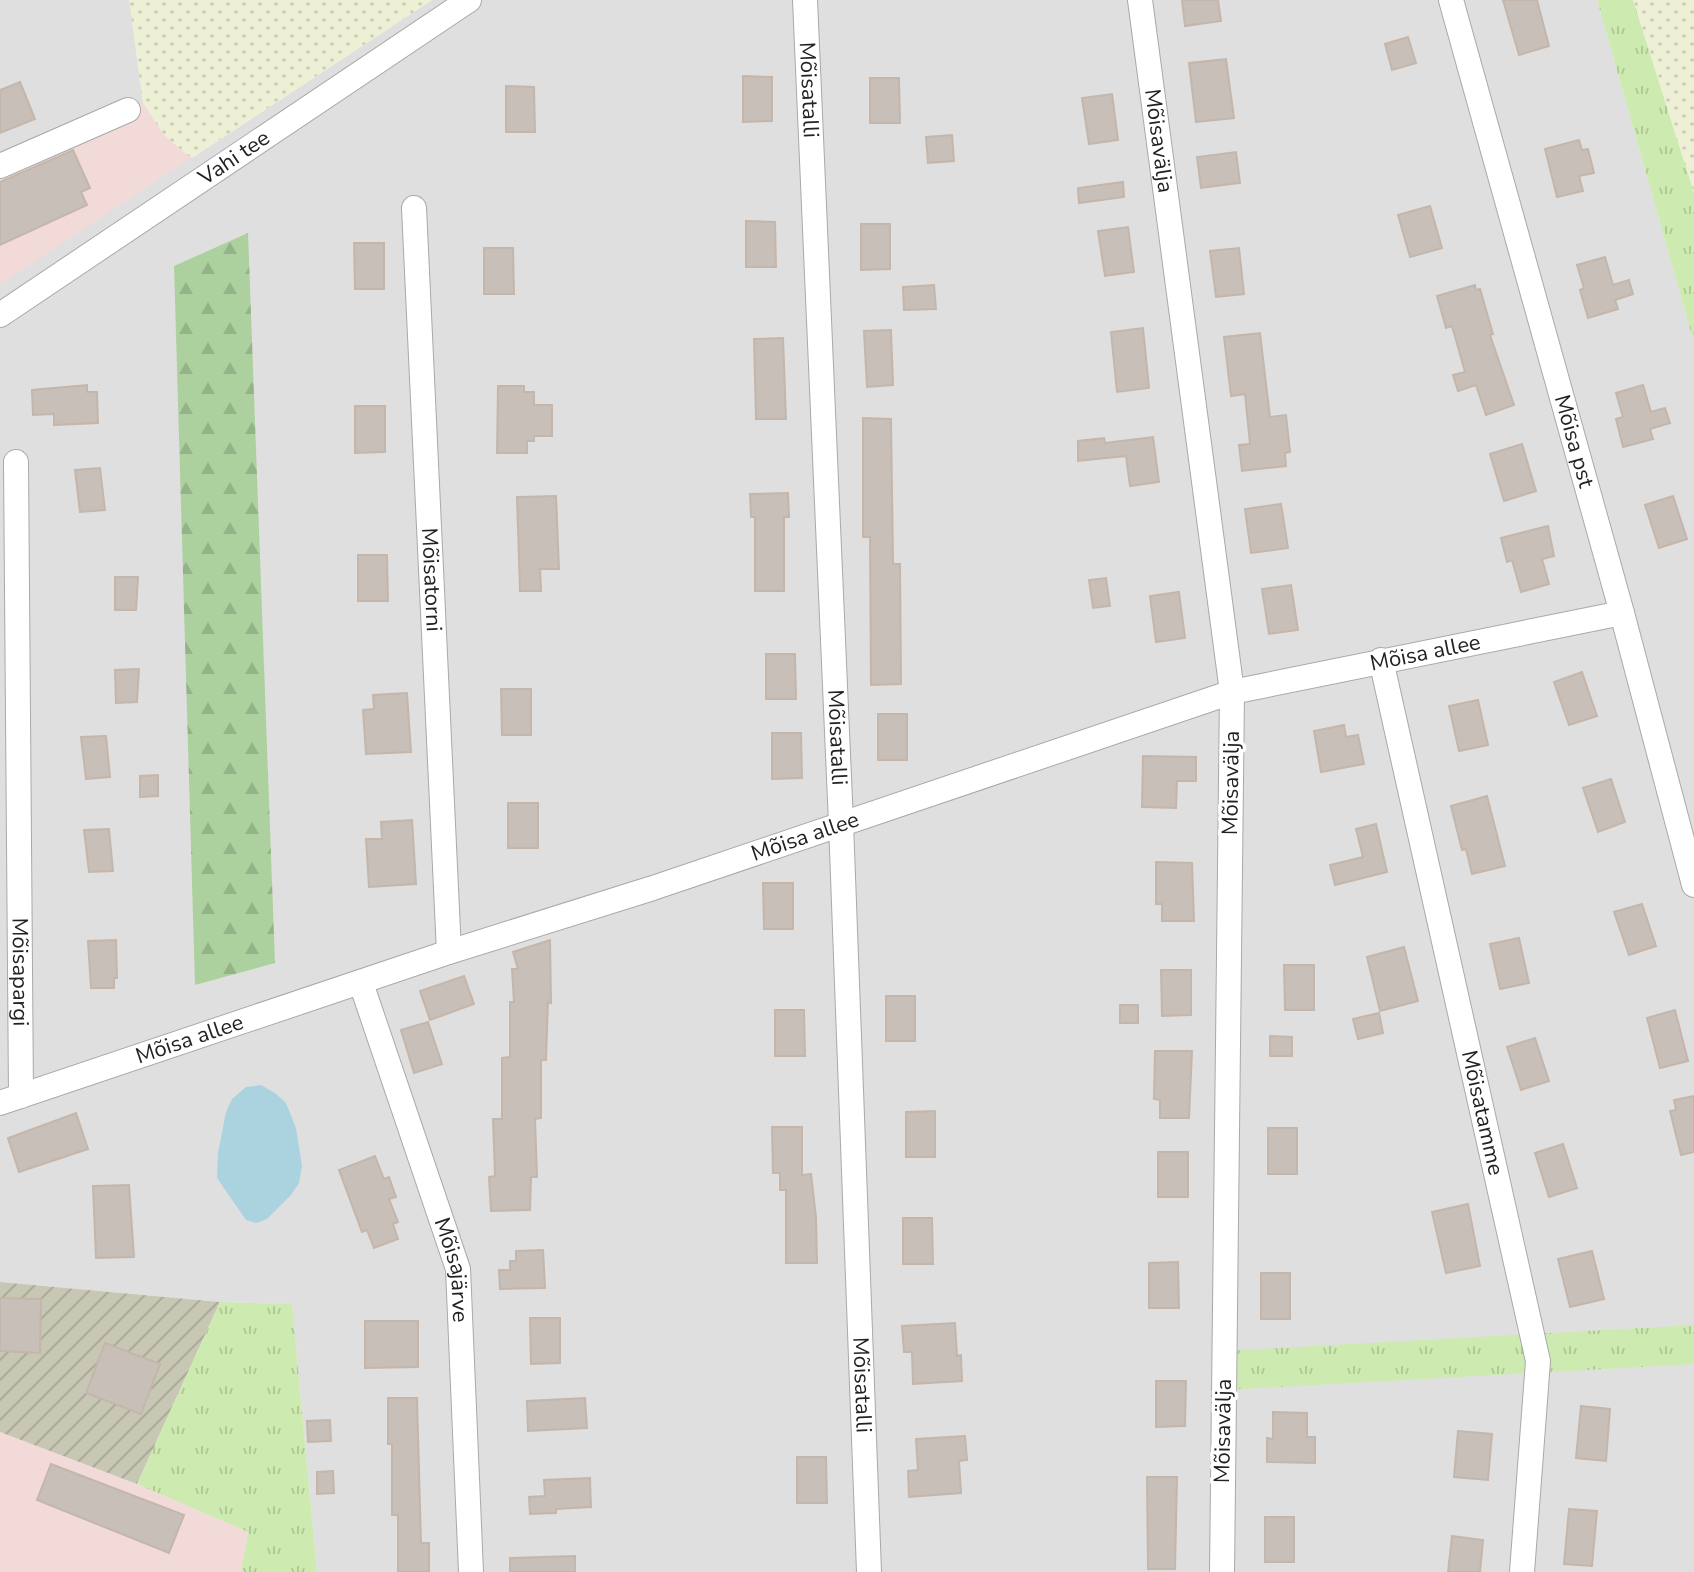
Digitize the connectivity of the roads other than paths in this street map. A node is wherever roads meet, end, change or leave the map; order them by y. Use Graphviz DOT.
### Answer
graph roads {
  1 [pos="469,0"];
  2 [pos="805,0"];
  3 [pos="1140,0"];
  4 [pos="1451,0"];
  5 [pos="128,110"];
  6 [pos="0,166"];
  7 [pos="414,208"];
  8 [pos="0,315"];
  9 [pos="16,462"];
  10 [pos="1622,613"];
  11 [pos="1381,660"];
  12 [pos="1232,692"];
  13 [pos="841,823"];
  14 [pos="1694,885"];
  15 [pos="449,952"];
  16 [pos="361,983"];
  17 [pos="11,1100"];
  18 [pos="471,1572"];
  19 [pos="869,1572"];
  20 [pos="1222,1572"];
  21 [pos="1522,1572"];
  1 -- 8 [label="street, Vahi tee"];
  2 -- 13 [label="street, Mõisatalli"];
  3 -- 12 [label="street, Mõisavälja"];
  4 -- 10 [label="street, Mõisa pst"];
  5 -- 6 [label="street"];
  7 -- 15 [label="street, Mõisatorni"];
  9 -- 17 [label="street, Mõisapargi"];
  10 -- 11 [label="street, Mõisa allee"];
  10 -- 14 [label="street, Mõisa pst"];
  11 -- 12 [label="street, Mõisa allee"];
  11 -- 21 [label="street, Mõisatamme"];
  12 -- 13 [label="street, Mõisa allee"];
  12 -- 20 [label="street, Mõisavälja"];
  13 -- 15 [label="street, Mõisa allee"];
  13 -- 19 [label="street, Mõisatalli"];
  15 -- 16 [label="street, Mõisa allee"];
  16 -- 17 [label="street, Mõisa allee"];
  16 -- 18 [label="street, Mõisajärve"];
}
